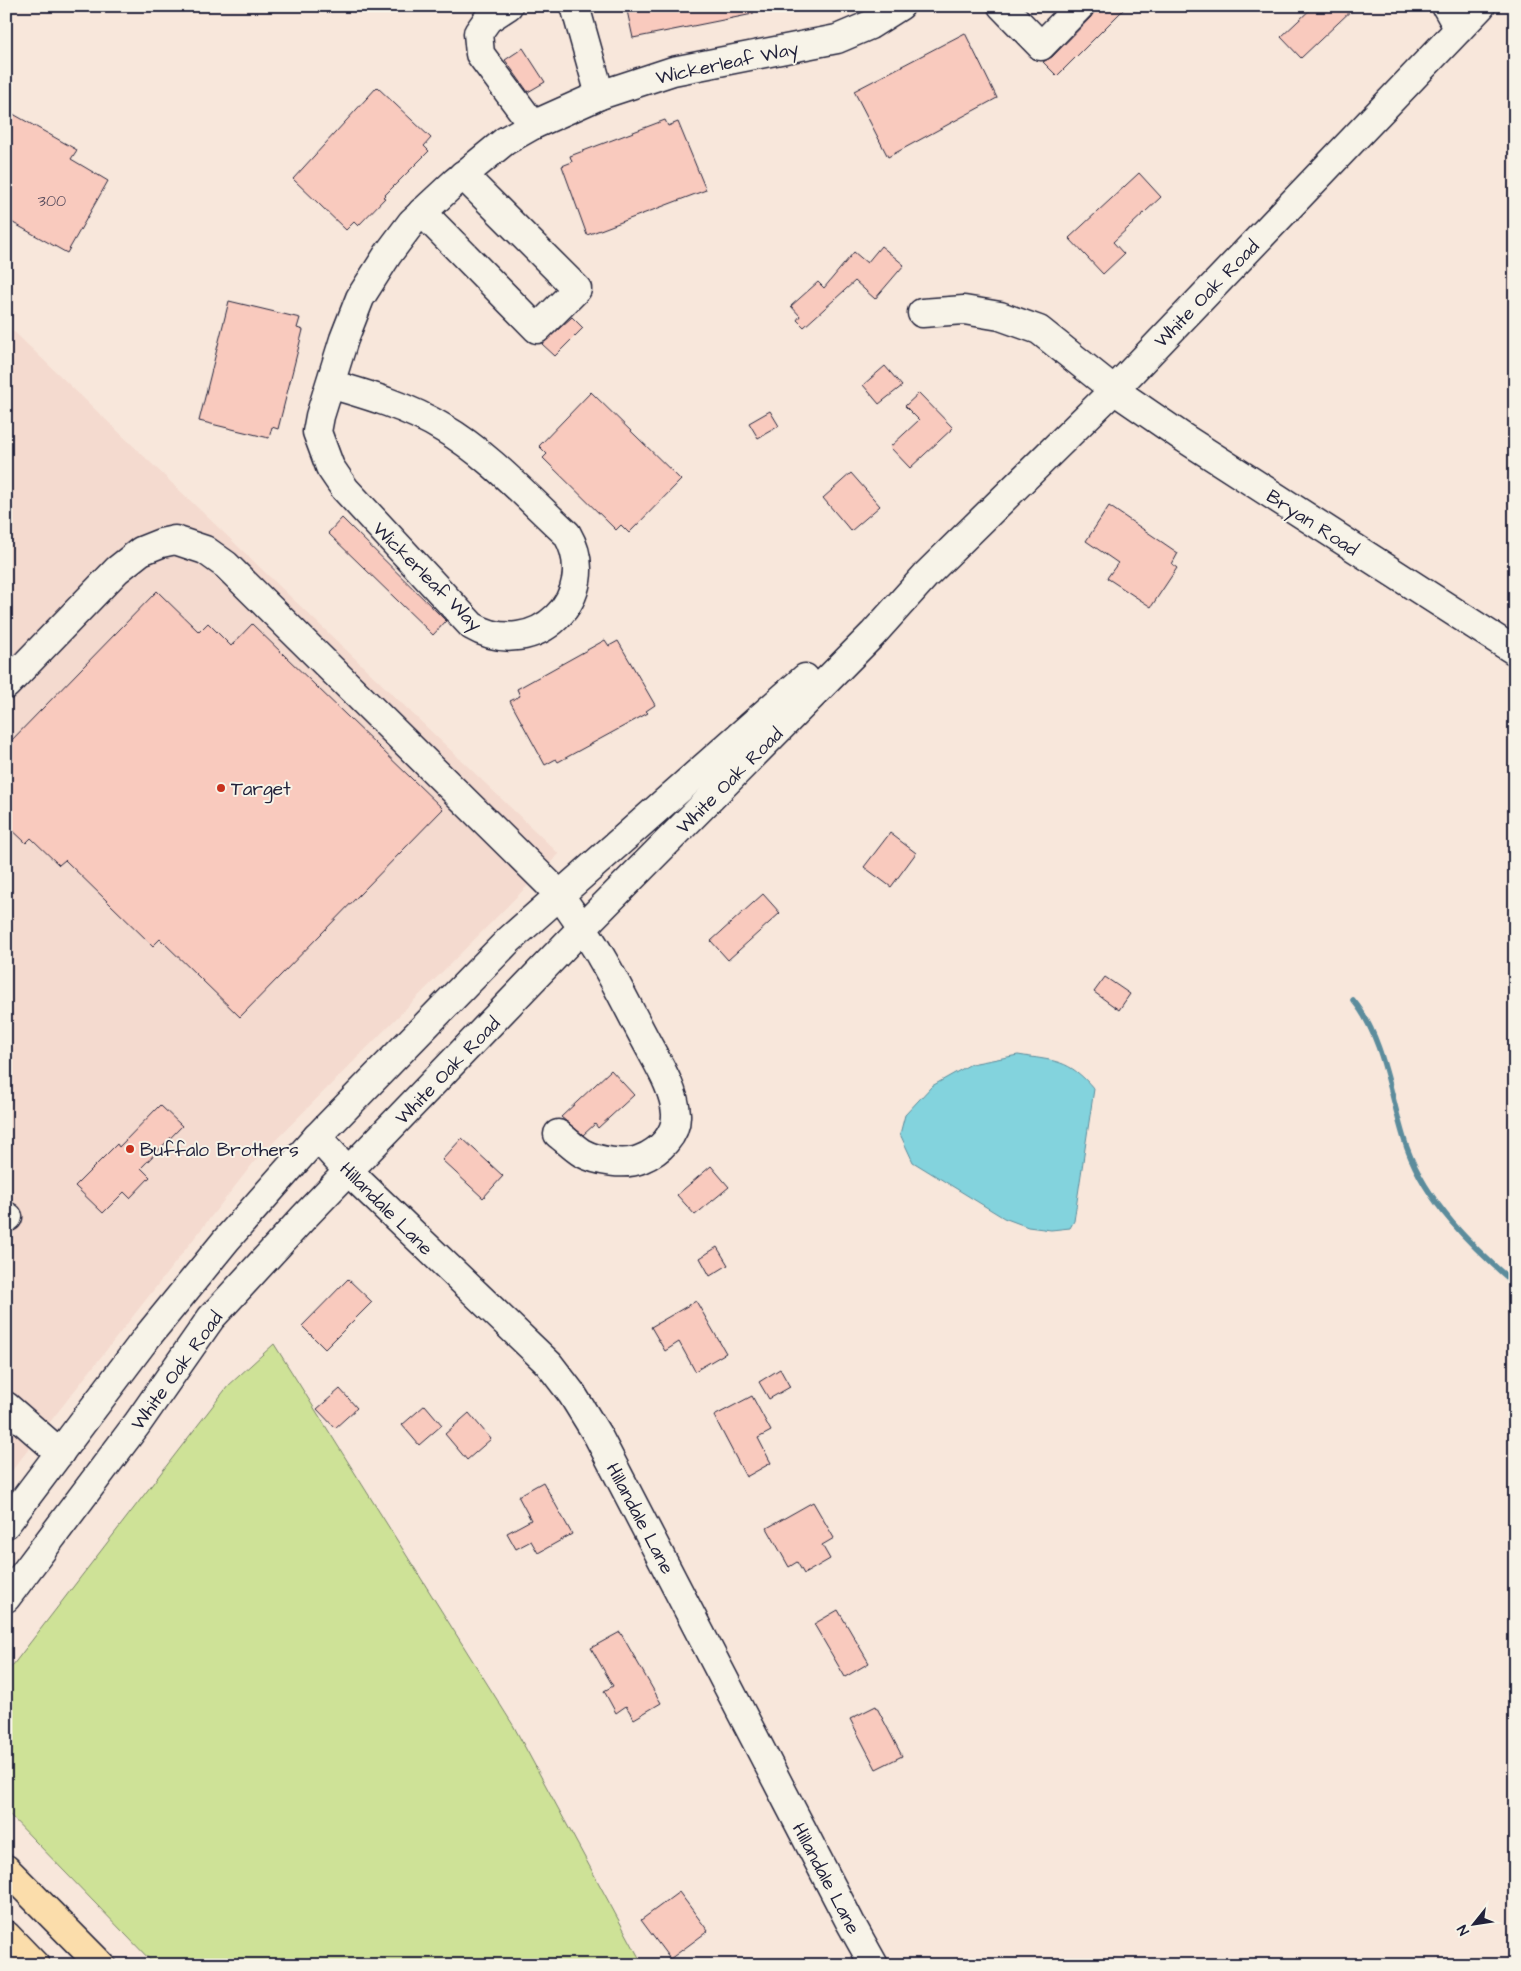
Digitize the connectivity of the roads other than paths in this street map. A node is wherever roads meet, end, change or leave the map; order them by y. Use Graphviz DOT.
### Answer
graph roads {
  1 [pos="508,6"];
  2 [pos="575,6"];
  3 [pos="900,6"];
  4 [pos="1002,6"];
  5 [pos="1080,6"];
  6 [pos="1480,6"];
  7 [pos="1452,18"];
  8 [pos="600,95"];
  9 [pos="533,125"];
  10 [pos="463,175"];
  11 [pos="422,212"];
  12 [pos="922,313"];
  13 [pos="330,384"];
  14 [pos="1114,390"];
  15 [pos="926,575"];
  16 [pos="1515,651"];
  17 [pos="6,685"];
  18 [pos="559,894"];
  19 [pos="582,928"];
  20 [pos="558,1134"];
  21 [pos="318,1137"];
  22 [pos="349,1172"];
  23 [pos="6,1406"];
  24 [pos="60,1453"];
  25 [pos="6,1524"];
  26 [pos="6,1598"];
  27 [pos="6,1869"];
  28 [pos="6,1935"];
  29 [pos="35,1965"];
  30 [pos="101,1965"];
  31 [pos="874,1965"];
  1 -- 9 [label="street"];
  2 -- 8 [label="street"];
  3 -- 8 [label="street, Wickerleaf Way"];
  4 -- 5 [label="street"];
  6 -- 7 [label="street, White Oak Road"];
  7 -- 14 [label="street, White Oak Road"];
  8 -- 9 [label="street, Wickerleaf Way"];
  9 -- 10 [label="street, Wickerleaf Way"];
  10 -- 11 [label="street, Wickerleaf Way"];
  10 -- 11 [label="street"];
  11 -- 13 [label="street, Wickerleaf Way"];
  12 -- 14 [label="street, Bryan Road"];
  13 -- 13 [label="street, Wickerleaf Way"];
  14 -- 15 [label="street, White Oak Road"];
  14 -- 16 [label="street, Bryan Road"];
  15 -- 18 [label="street, White Oak Road"];
  15 -- 19 [label="street, White Oak Road"];
  17 -- 18 [label="street"];
  18 -- 19 [label="street"];
  18 -- 21 [label="street, White Oak Road"];
  19 -- 20 [label="street"];
  19 -- 22 [label="street, White Oak Road"];
  21 -- 22 [label="street, Hillandale Lane"];
  21 -- 24 [label="street, White Oak Road"];
  22 -- 26 [label="street, White Oak Road"];
  22 -- 31 [label="street, Hillandale Lane"];
  23 -- 24 [label="street"];
  24 -- 25 [label="street, White Oak Road"];
  27 -- 30 [label="main road"];
  28 -- 29 [label="main road"];
}
